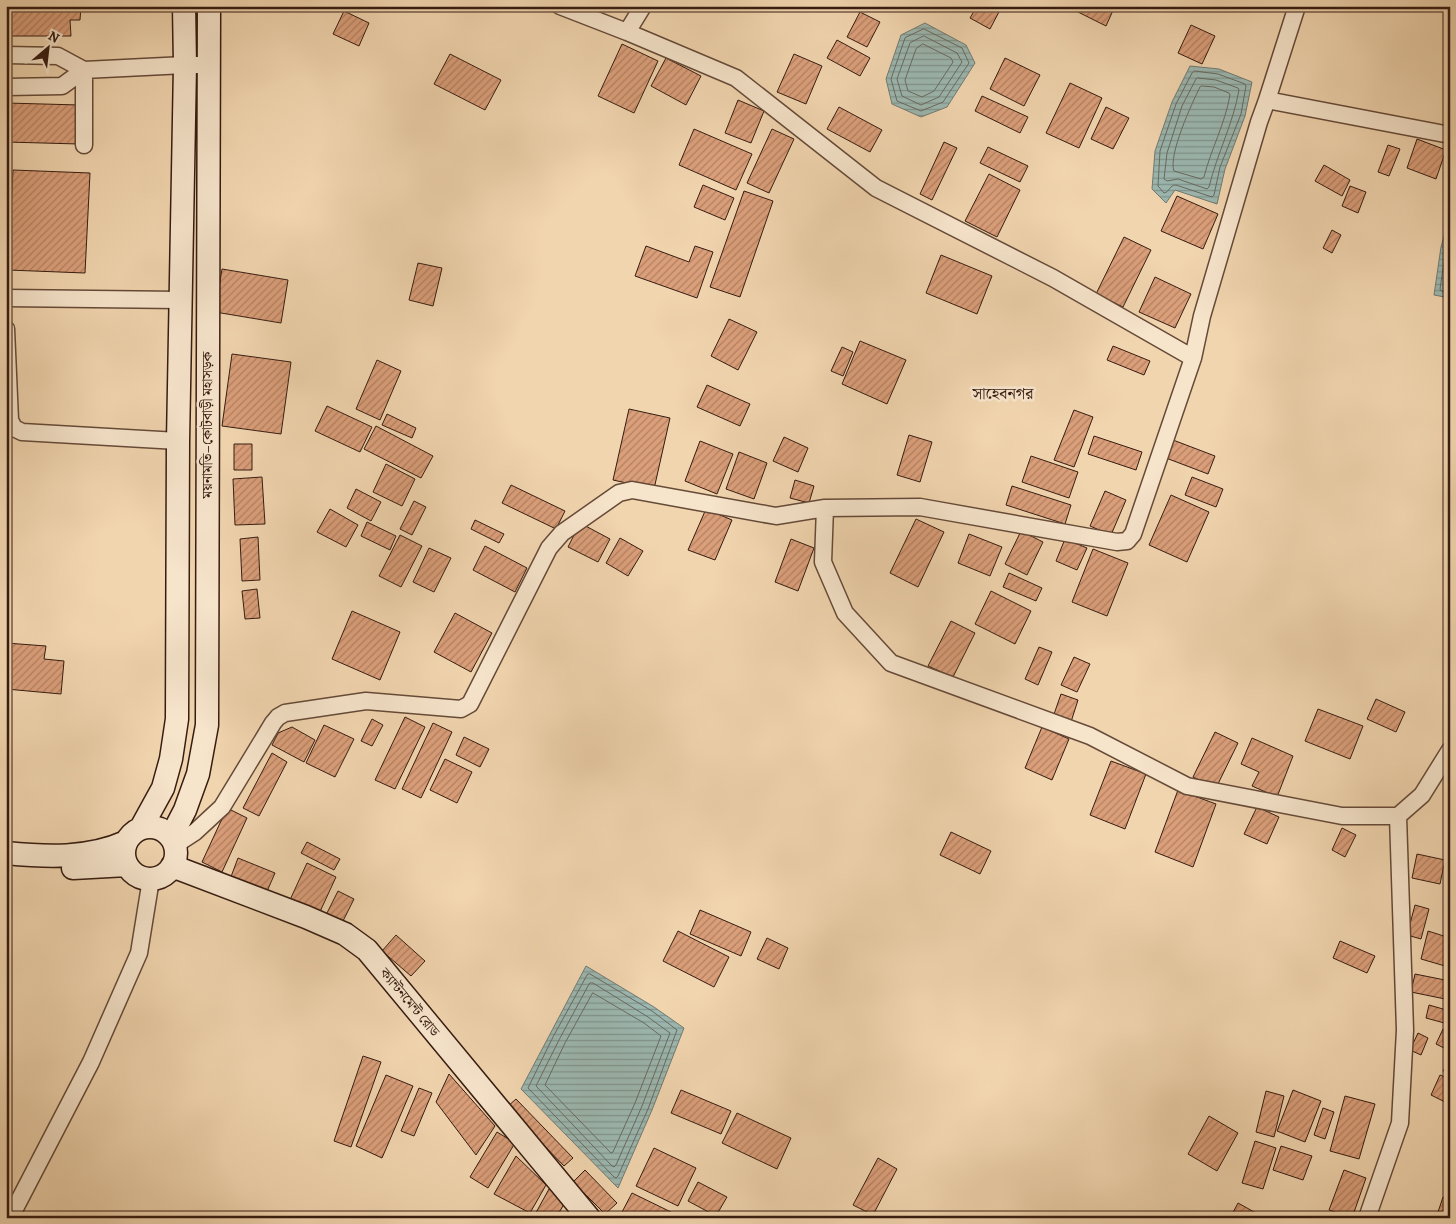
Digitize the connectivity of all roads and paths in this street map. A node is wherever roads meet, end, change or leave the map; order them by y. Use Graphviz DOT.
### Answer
graph roads {
  1 [pos="184,6"];
  2 [pos="209,6"];
  3 [pos="560,6"];
  4 [pos="643,6"];
  5 [pos="1297,6"];
  6 [pos="627,32"];
  7 [pos="6,55"];
  8 [pos="185,65"];
  9 [pos="209,65"];
  10 [pos="84,70"];
  11 [pos="6,87"];
  12 [pos="1267,100"];
  13 [pos="1450,135"];
  14 [pos="84,145"];
  15 [pos="6,298"];
  16 [pos="180,300"];
  17 [pos="6,329"];
  18 [pos="1193,358"];
  19 [pos="178,441"];
  20 [pos="825,508"];
  21 [pos="1450,750"];
  22 [pos="1398,816"];
  23 [pos="133,835"];
  24 [pos="173,849"];
  25 [pos="6,854"];
  26 [pos="6,865"];
  27 [pos="127,865"];
  28 [pos="151,879"];
  29 [pos="10,1218"];
  30 [pos="589,1218"];
  31 [pos="1367,1218"];
  1 -- 8 [label="main road, ময়নামতি–কোটবাড়ী মহাসড়ক"];
  2 -- 9 [label="main road, ময়নামতি–কোটবাড়ী মহাসড়ক"];
  3 -- 6 [label="street"];
  4 -- 6 [label="street"];
  5 -- 12 [label="street"];
  6 -- 18 [label="street"];
  7 -- 10 [label="street"];
  8 -- 9 [label="street"];
  8 -- 10 [label="street"];
  8 -- 16 [label="main road, ময়নামতি–কোটবাড়ী মহাসড়ক"];
  9 -- 24 [label="main road, ময়নামতি–কোটবাড়ী মহাসড়ক"];
  10 -- 11 [label="street"];
  10 -- 14 [label="street"];
  12 -- 13 [label="street"];
  12 -- 18 [label="street"];
  15 -- 16 [label="street"];
  16 -- 19 [label="main road, ময়নামতি–কোটবাড়ী মহাসড়ক"];
  17 -- 19 [label="street"];
  18 -- 20 [label="street"];
  19 -- 23 [label="main road, ময়নামতি–কোটবাড়ী মহাসড়ক"];
  20 -- 22 [label="street"];
  20 -- 24 [label="street"];
  21 -- 22 [label="street"];
  22 -- 31 [label="street"];
  23 -- 24 [label="main road"];
  23 -- 25 [label="main road"];
  23 -- 27 [label="main road"];
  24 -- 28 [label="main road"];
  24 -- 30 [label="main road, ক্যান্টনমেন্ট রোড"];
  26 -- 27 [label="main road"];
  27 -- 28 [label="main road"];
  28 -- 29 [label="street"];
}
